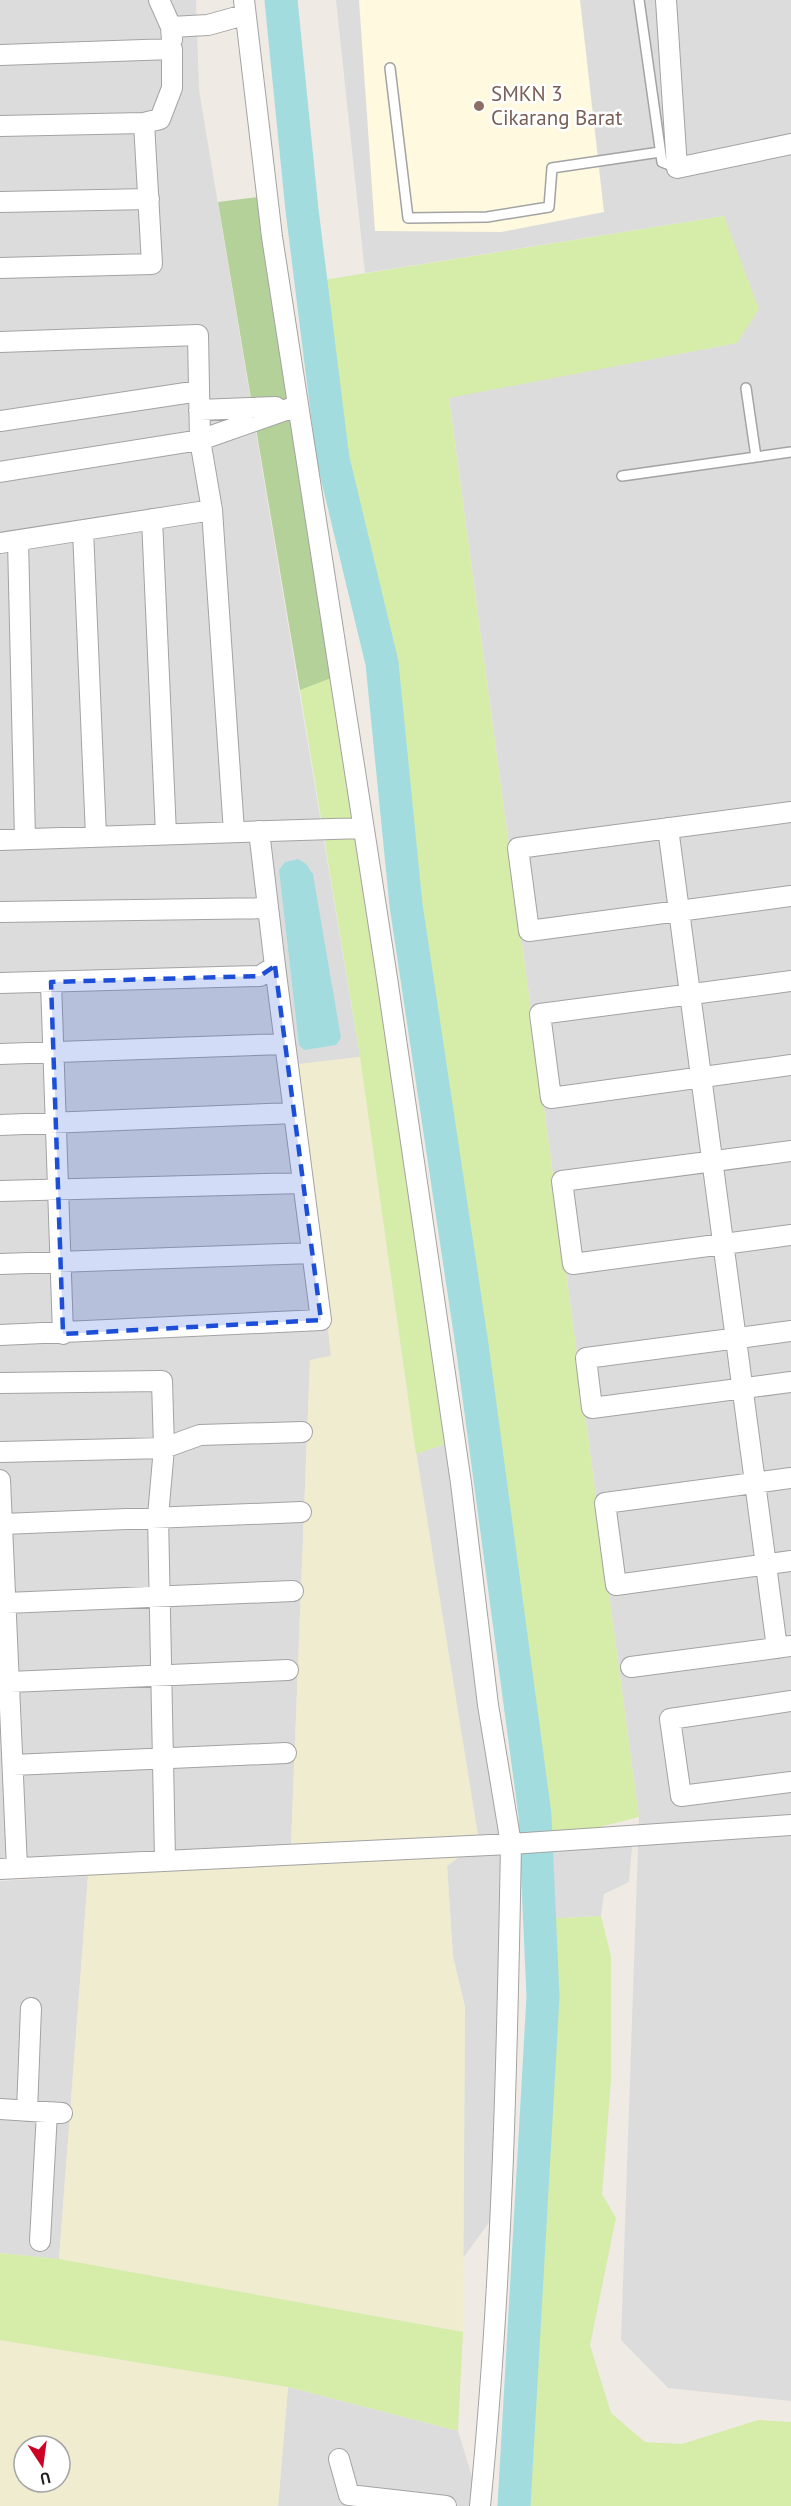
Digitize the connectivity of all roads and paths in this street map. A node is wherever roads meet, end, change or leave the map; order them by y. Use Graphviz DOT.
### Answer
graph roads {
  1 [pos="159,0"];
  2 [pos="639,0"];
  3 [pos="666,0"];
  4 [pos="244,8"];
  5 [pos="171,27"];
  6 [pos="172,49"];
  7 [pos="0,55"];
  8 [pos="390,68"];
  9 [pos="144,123"];
  10 [pos="0,126"];
  11 [pos="791,144"];
  12 [pos="660,152"];
  13 [pos="677,168"];
  14 [pos="149,199"];
  15 [pos="0,202"];
  16 [pos="0,268"];
  17 [pos="107,338"];
  18 [pos="0,342"];
  19 [pos="0,355"];
  20 [pos="746,388"];
  21 [pos="199,400"];
  22 [pos="297,406"];
  23 [pos="0,422"];
  24 [pos="200,440"];
  25 [pos="791,452"];
  26 [pos="756,457"];
  27 [pos="0,472"];
  28 [pos="622,476"];
  29 [pos="212,510"];
  30 [pos="152,519"];
  31 [pos="83,530"];
  32 [pos="9,542"];
  33 [pos="791,812"];
  34 [pos="363,828"];
  35 [pos="668,828"];
  36 [pos="259,831"];
  37 [pos="234,832"];
  38 [pos="166,834"];
  39 [pos="96,836"];
  40 [pos="25,839"];
  41 [pos="0,840"];
  42 [pos="791,896"];
  43 [pos="268,908"];
  44 [pos="679,911"];
  45 [pos="0,912"];
  46 [pos="275,966"];
  47 [pos="791,981"];
  48 [pos="51,982"];
  49 [pos="0,983"];
  50 [pos="690,994"];
  51 [pos="285,1044"];
  52 [pos="53,1053"];
  53 [pos="0,1054"];
  54 [pos="791,1065"];
  55 [pos="701,1077"];
  56 [pos="294,1113"];
  57 [pos="56,1122"];
  58 [pos="0,1125"];
  59 [pos="791,1150"];
  60 [pos="712,1161"];
  61 [pos="303,1183"];
  62 [pos="58,1189"];
  63 [pos="0,1191"];
  64 [pos="791,1235"];
  65 [pos="723,1244"];
  66 [pos="312,1253"];
  67 [pos="60,1262"];
  68 [pos="0,1264"];
  69 [pos="791,1331"];
  70 [pos="63,1334"];
  71 [pos="0,1335"];
  72 [pos="736,1338"];
  73 [pos="791,1382"];
  74 [pos="0,1383"];
  75 [pos="742,1388"];
  76 [pos="302,1432"];
  77 [pos="164,1448"];
  78 [pos="0,1452"];
  79 [pos="791,1478"];
  80 [pos="0,1480"];
  81 [pos="755,1483"];
  82 [pos="0,1499"];
  83 [pos="301,1512"];
  84 [pos="158,1516"];
  85 [pos="3,1524"];
  86 [pos="791,1561"];
  87 [pos="2,1564"];
  88 [pos="766,1565"];
  89 [pos="293,1591"];
  90 [pos="159,1598"];
  91 [pos="6,1603"];
  92 [pos="3,1634"];
  93 [pos="784,1647"];
  94 [pos="631,1667"];
  95 [pos="288,1670"];
  96 [pos="160,1678"];
  97 [pos="10,1683"];
  98 [pos="791,1701"];
  99 [pos="5,1703"];
  100 [pos="286,1753"];
  101 [pos="163,1757"];
  102 [pos="9,1771"];
  103 [pos="791,1782"];
  104 [pos="791,1826"];
  105 [pos="515,1844"];
  106 [pos="165,1859"];
  107 [pos="9,1868"];
  108 [pos="32,2008"];
  109 [pos="0,2109"];
  110 [pos="45,2112"];
  111 [pos="40,2241"];
  112 [pos="339,2459"];
  113 [pos="446,2506"];
  114 [pos="480,2506"];
  1 -- 5 [label="street"];
  2 -- 12 [label="lane"];
  3 -- 13 [label="street"];
  4 -- 5 [label="street"];
  4 -- 22 [label="street"];
  5 -- 6 [label="street"];
  6 -- 7 [label="street"];
  6 -- 9 [label="street"];
  8 -- 12 [label="lane"];
  9 -- 10 [label="street"];
  9 -- 14 [label="street"];
  11 -- 13 [label="street"];
  12 -- 13 [label="lane"];
  14 -- 15 [label="street"];
  14 -- 16 [label="street"];
  17 -- 18 [label="street"];
  17 -- 19 [label="street"];
  17 -- 21 [label="street"];
  20 -- 26 [label="lane"];
  21 -- 22 [label="street"];
  21 -- 23 [label="street"];
  21 -- 24 [label="street"];
  22 -- 24 [label="street"];
  22 -- 34 [label="street"];
  24 -- 27 [label="street"];
  24 -- 29 [label="street"];
  25 -- 26 [label="lane"];
  26 -- 28 [label="lane"];
  29 -- 30 [label="street"];
  29 -- 37 [label="street"];
  30 -- 31 [label="street"];
  30 -- 38 [label="street"];
  31 -- 32 [label="street"];
  31 -- 39 [label="street"];
  32 -- 40 [label="street"];
  33 -- 35 [label="street"];
  34 -- 36 [label="street"];
  34 -- 105 [label="street"];
  35 -- 44 [label="street"];
  35 -- 44 [label="street"];
  36 -- 37 [label="street"];
  36 -- 43 [label="street"];
  37 -- 38 [label="street"];
  38 -- 39 [label="street"];
  39 -- 40 [label="street"];
  40 -- 41 [label="street"];
  42 -- 44 [label="street"];
  43 -- 45 [label="street"];
  43 -- 46 [label="street"];
  44 -- 50 [label="street"];
  46 -- 48 [label="street"];
  46 -- 51 [label="street"];
  47 -- 50 [label="street"];
  48 -- 49 [label="street"];
  48 -- 52 [label="street"];
  50 -- 55 [label="street"];
  50 -- 55 [label="street"];
  51 -- 52 [label="street"];
  51 -- 56 [label="street"];
  52 -- 53 [label="street"];
  52 -- 57 [label="street"];
  54 -- 55 [label="street"];
  55 -- 60 [label="street"];
  56 -- 57 [label="street"];
  56 -- 61 [label="street"];
  57 -- 58 [label="street"];
  57 -- 62 [label="street"];
  59 -- 60 [label="street"];
  60 -- 65 [label="street"];
  60 -- 65 [label="street"];
  61 -- 62 [label="street"];
  61 -- 66 [label="street"];
  62 -- 63 [label="street"];
  62 -- 67 [label="street"];
  64 -- 65 [label="street"];
  65 -- 72 [label="street"];
  66 -- 67 [label="street"];
  66 -- 70 [label="street"];
  67 -- 68 [label="street"];
  67 -- 70 [label="street"];
  69 -- 72 [label="street"];
  70 -- 71 [label="street"];
  72 -- 75 [label="street"];
  72 -- 75 [label="street"];
  73 -- 75 [label="street"];
  74 -- 77 [label="street"];
  75 -- 81 [label="street"];
  76 -- 77 [label="street"];
  77 -- 78 [label="street"];
  77 -- 84 [label="street"];
  79 -- 81 [label="street"];
  80 -- 82 [label="street"];
  81 -- 88 [label="street"];
  81 -- 88 [label="street"];
  82 -- 85 [label="street"];
  83 -- 84 [label="street"];
  84 -- 85 [label="street"];
  84 -- 90 [label="street"];
  85 -- 87 [label="street"];
  86 -- 88 [label="street"];
  87 -- 91 [label="street"];
  88 -- 93 [label="street"];
  89 -- 90 [label="street"];
  90 -- 91 [label="street"];
  90 -- 96 [label="street"];
  91 -- 92 [label="street"];
  92 -- 97 [label="street"];
  93 -- 94 [label="street"];
  95 -- 96 [label="street"];
  96 -- 97 [label="street"];
  96 -- 101 [label="street"];
  97 -- 99 [label="street"];
  98 -- 103 [label="street"];
  99 -- 102 [label="street"];
  100 -- 101 [label="street"];
  101 -- 102 [label="street"];
  101 -- 106 [label="street"];
  102 -- 107 [label="street"];
  104 -- 105 [label="street"];
  105 -- 106 [label="street"];
  105 -- 114 [label="street"];
  106 -- 107 [label="street"];
  108 -- 110 [label="street"];
  109 -- 110 [label="street"];
  110 -- 111 [label="street"];
  112 -- 113 [label="street"];
}
